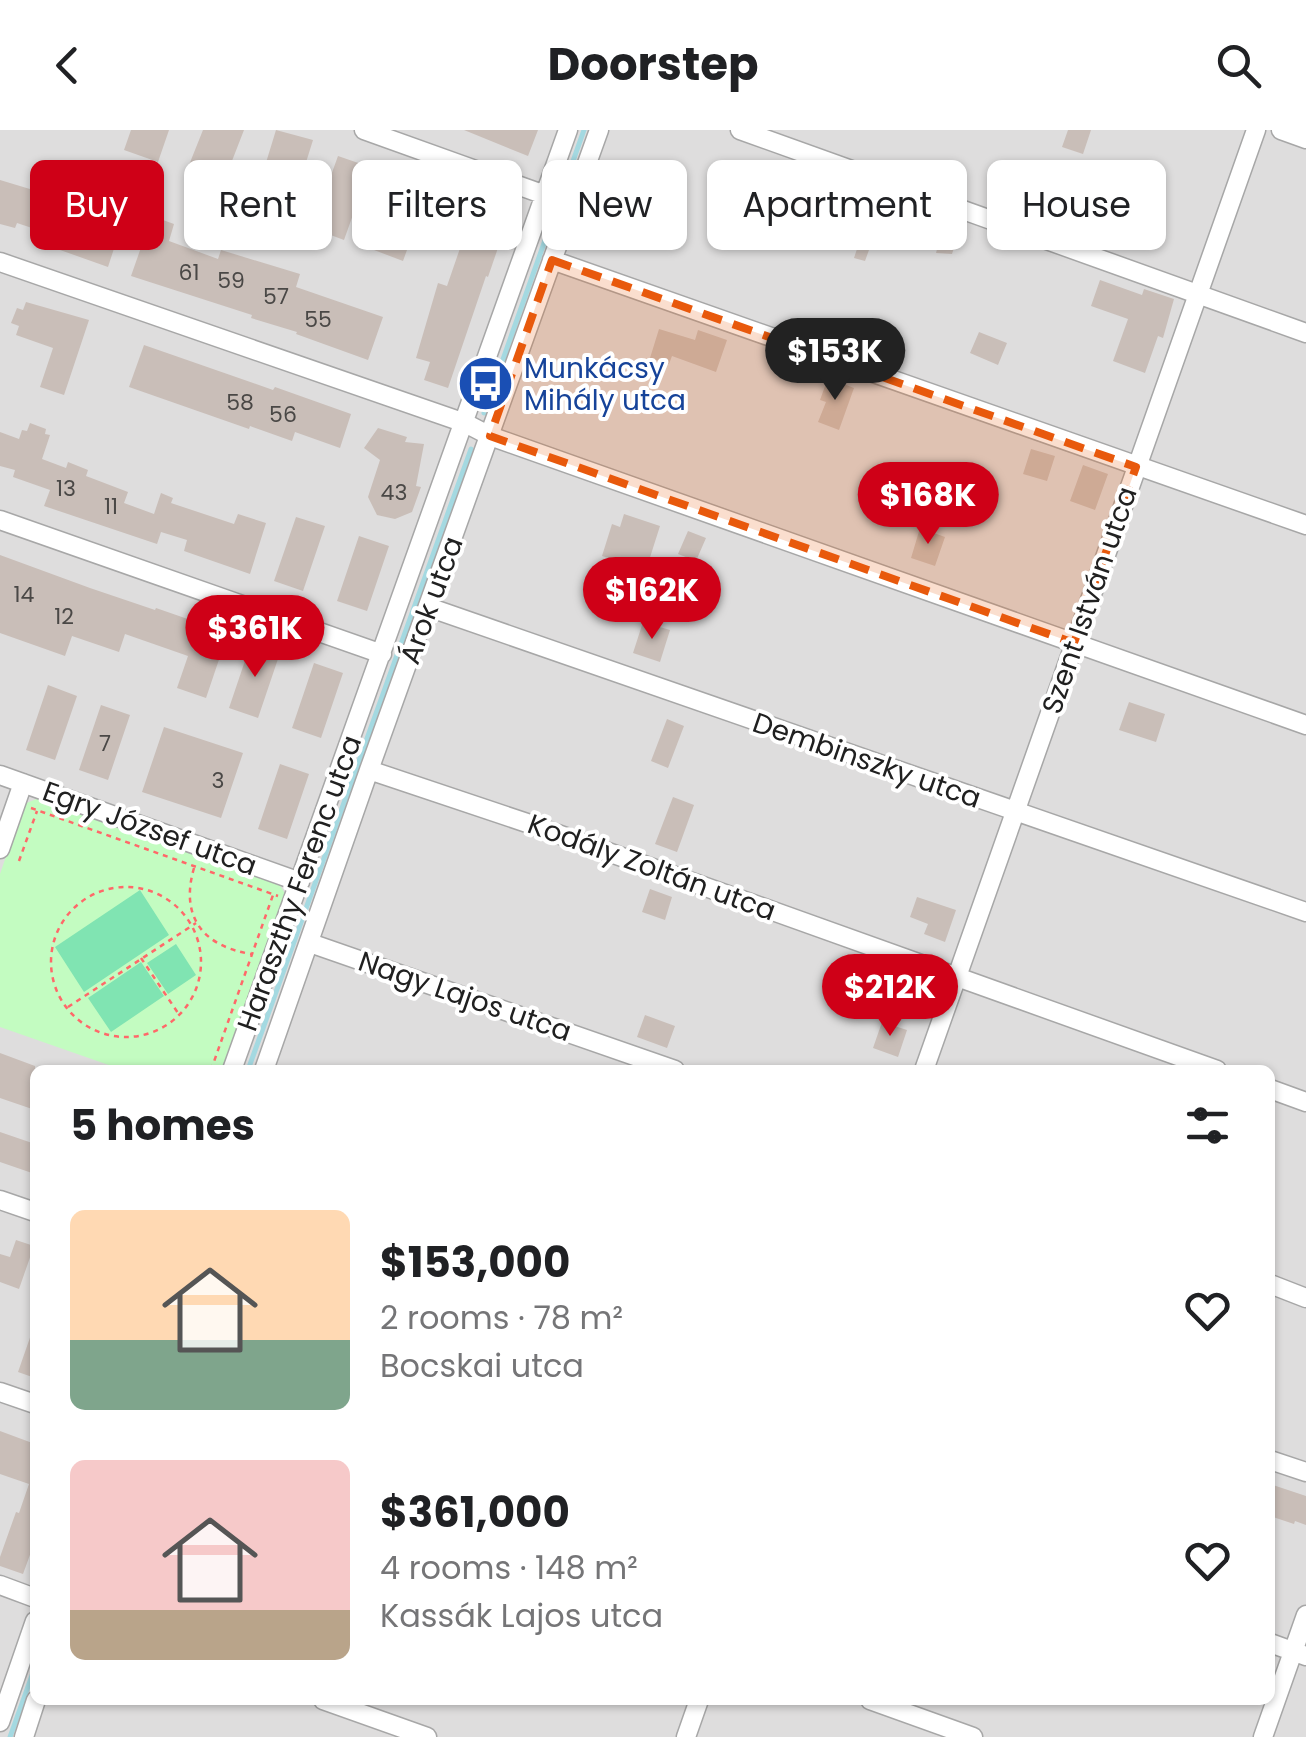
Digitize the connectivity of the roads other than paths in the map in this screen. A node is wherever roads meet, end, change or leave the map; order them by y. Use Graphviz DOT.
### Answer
graph roads {
  1 [pos="364,130"];
  2 [pos="568,130"];
  3 [pos="599,130"];
  4 [pos="740,130"];
  5 [pos="1256,130"];
  6 [pos="1281,130"];
  7 [pos="1306,139"];
  8 [pos="557,160"];
  9 [pos="542,194"];
  10 [pos="542,204"];
  11 [pos="552,260"];
  12 [pos="0,262"];
  13 [pos="1198,294"];
  14 [pos="1306,333"];
  15 [pos="465,423"];
  16 [pos="490,436"];
  17 [pos="1136,467"];
  18 [pos="0,520"];
  19 [pos="1306,525"];
  20 [pos="428,607"];
  21 [pos="1074,644"];
  22 [pos="382,654"];
  23 [pos="1306,725"];
  24 [pos="368,770"];
  25 [pos="0,775"];
  26 [pos="23,783"];
  27 [pos="1015,812"];
  28 [pos="0,849"];
  29 [pos="300,882"];
  30 [pos="1306,912"];
  31 [pos="310,943"];
  32 [pos="958,976"];
  33 [pos="234,1065"];
  34 [pos="266,1065"];
  35 [pos="662,1065"];
  36 [pos="926,1065"];
  37 [pos="1203,1065"];
  38 [pos="1275,1091"];
  39 [pos="1306,1102"];
  40 [pos="0,1200"];
  41 [pos="30,1210"];
  42 [pos="1275,1286"];
  43 [pos="1306,1298"];
  44 [pos="0,1392"];
  45 [pos="30,1402"];
  46 [pos="1275,1462"];
  47 [pos="1306,1472"];
  48 [pos="0,1585"];
  49 [pos="30,1596"];
  50 [pos="1306,1615"];
  51 [pos="30,1635"];
  52 [pos="1275,1646"];
  53 [pos="1299,1654"];
  54 [pos="34,1705"];
  55 [pos="337,1705"];
  56 [pos="697,1705"];
  57 [pos="884,1705"];
  58 [pos="0,1722"];
  59 [pos="24,1737"];
  60 [pos="427,1737"];
  61 [pos="686,1737"];
  62 [pos="973,1737"];
  63 [pos="1263,1737"];
  1 -- 9 [label="street"];
  2 -- 8 [label="street, Haraszthy Ferenc utca"];
  3 -- 11 [label="street, Árok utca"];
  4 -- 13 [label="street"];
  5 -- 13 [label="street, Szent István utca"];
  6 -- 7 [label="street"];
  10 -- 15 [label="street, Haraszthy Ferenc utca"];
  11 -- 16 [label="street, Árok utca"];
  11 -- 17 [label="street"];
  12 -- 15 [label="street"];
  13 -- 14 [label="street"];
  13 -- 17 [label="street, Szent István utca"];
  15 -- 16 [label="street"];
  15 -- 22 [label="street, Haraszthy Ferenc utca"];
  16 -- 20 [label="street, Árok utca"];
  16 -- 21 [label="street"];
  17 -- 19 [label="street"];
  17 -- 21 [label="street, Szent István utca"];
  18 -- 22 [label="street"];
  20 -- 24 [label="street, Árok utca"];
  20 -- 27 [label="street, Dembinszky utca"];
  21 -- 23 [label="street"];
  21 -- 27 [label="street, Szent István utca"];
  22 -- 29 [label="street, Haraszthy Ferenc utca"];
  24 -- 31 [label="street, Árok utca"];
  24 -- 32 [label="street, Kodály Zoltán utca"];
  25 -- 26 [label="street, Egry József utca"];
  26 -- 28 [label="street"];
  26 -- 29 [label="street, Egry József utca"];
  27 -- 30 [label="street, Dembinszky utca"];
  27 -- 32 [label="street, Szent István utca"];
  29 -- 33 [label="street, Haraszthy Ferenc utca"];
  31 -- 34 [label="street, Árok utca"];
  31 -- 35 [label="street, Nagy Lajos utca"];
  32 -- 36 [label="street, Szent István utca"];
  32 -- 37 [label="street, Kodály Zoltán utca"];
  38 -- 39 [label="street"];
  40 -- 41 [label="street"];
  42 -- 43 [label="street"];
  44 -- 45 [label="street"];
  46 -- 47 [label="street"];
  48 -- 49 [label="street"];
  50 -- 53 [label="street"];
  51 -- 58 [label="street"];
  52 -- 53 [label="street"];
  53 -- 63 [label="street"];
  54 -- 59 [label="street"];
  55 -- 60 [label="street"];
  56 -- 61 [label="street"];
  57 -- 62 [label="street"];
}
